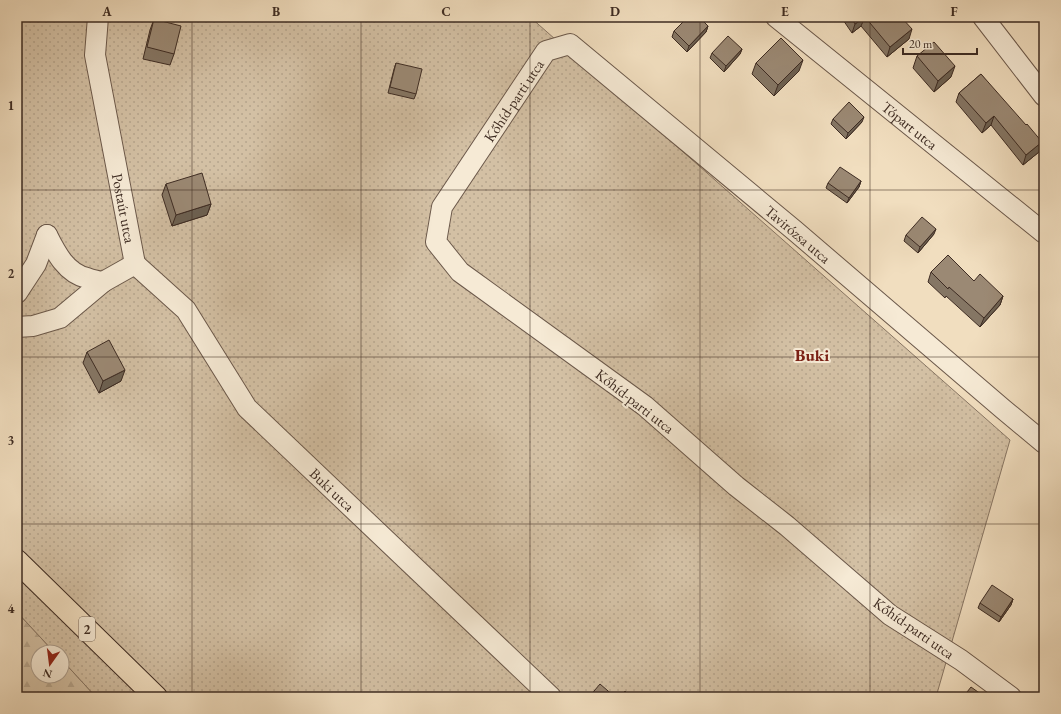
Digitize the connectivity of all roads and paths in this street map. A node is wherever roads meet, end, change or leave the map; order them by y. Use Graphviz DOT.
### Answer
graph roads {
  1 [pos="98,17"];
  2 [pos="776,17"];
  3 [pos="983,17"];
  4 [pos="546,51"];
  5 [pos="1044,96"];
  6 [pos="1044,233"];
  7 [pos="135,264"];
  8 [pos="103,282"];
  9 [pos="17,293"];
  10 [pos="17,327"];
  11 [pos="1044,443"];
  12 [pos="17,562"];
  13 [pos="156,697"];
  14 [pos="551,697"];
  15 [pos="1011,697"];
  1 -- 7 [label="street, Postaút utca"];
  2 -- 6 [label="street, Tópart utca"];
  3 -- 5 [label="street"];
  4 -- 11 [label="street, Tavirózsa utca"];
  4 -- 15 [label="street, Kőhíd-parti utca"];
  7 -- 8 [label="street, Postaút utca"];
  7 -- 14 [label="street, Buki utca"];
  8 -- 9 [label="street"];
  8 -- 10 [label="street, Postaút utca"];
  12 -- 13 [label="main road, 2"];
}
